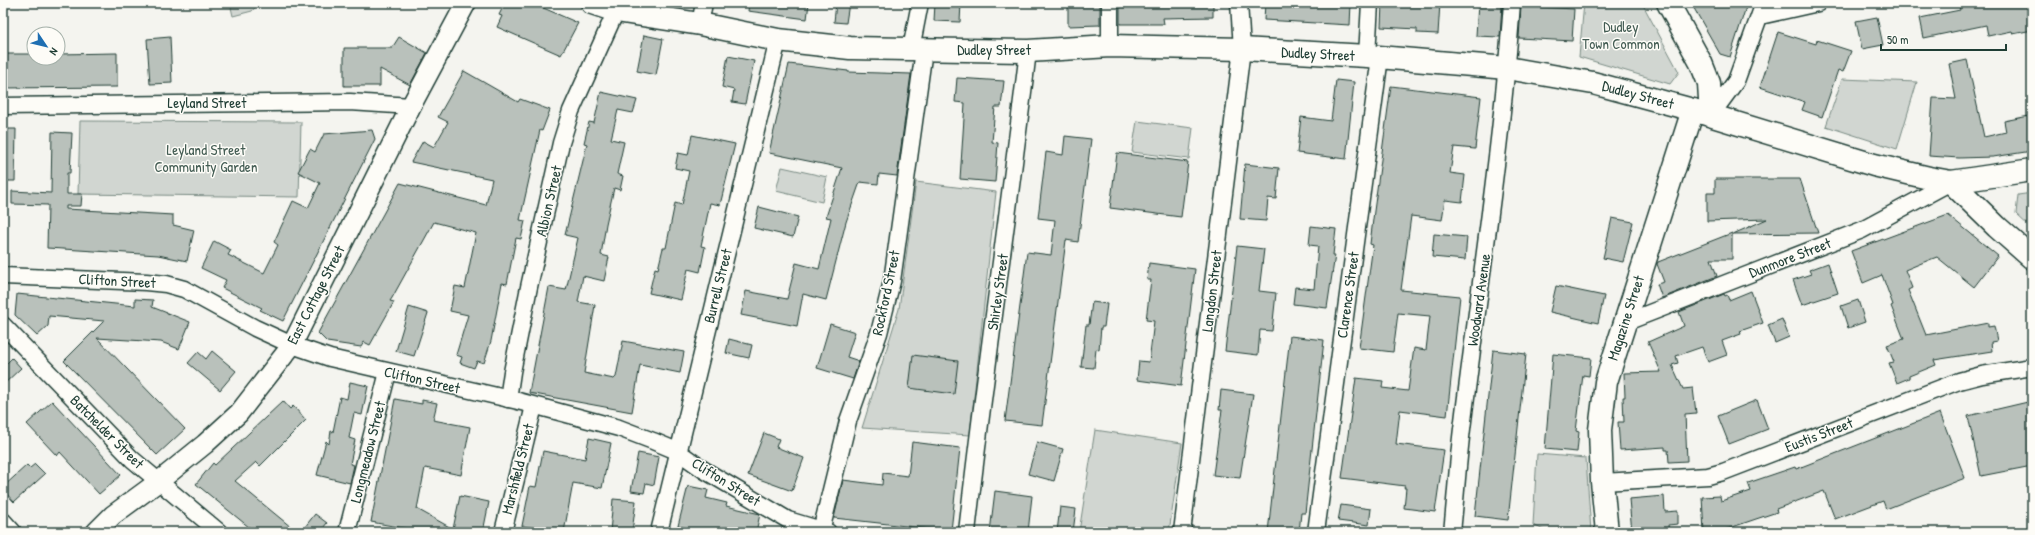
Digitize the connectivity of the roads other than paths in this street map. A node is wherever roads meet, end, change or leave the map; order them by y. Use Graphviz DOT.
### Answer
graph roads {
  1 [pos="466,3"];
  2 [pos="592,3"];
  3 [pos="920,3"];
  4 [pos="1110,3"];
  5 [pos="1239,3"];
  6 [pos="1370,3"];
  7 [pos="1512,3"];
  8 [pos="1668,3"];
  9 [pos="1818,3"];
  10 [pos="1762,9"];
  11 [pos="616,11"];
  12 [pos="702,13"];
  13 [pos="778,40"];
  14 [pos="1110,46"];
  15 [pos="917,50"];
  16 [pos="1242,50"];
  17 [pos="1028,51"];
  18 [pos="1374,57"];
  19 [pos="1507,68"];
  20 [pos="3,106"];
  21 [pos="411,106"];
  22 [pos="1702,113"];
  23 [pos="2032,170"];
  24 [pos="1951,182"];
  25 [pos="2032,258"];
  26 [pos="3,276"];
  27 [pos="1624,323"];
  28 [pos="3,325"];
  29 [pos="292,345"];
  30 [pos="2032,367"];
  31 [pos="388,372"];
  32 [pos="508,399"];
  33 [pos="534,406"];
  34 [pos="677,451"];
  35 [pos="158,482"];
  36 [pos="1602,482"];
  37 [pos="3,521"];
  38 [pos="825,531"];
  39 [pos="13,532"];
  40 [pos="96,532"];
  41 [pos="218,532"];
  42 [pos="347,532"];
  43 [pos="503,532"];
  44 [pos="659,532"];
  45 [pos="967,532"];
  46 [pos="1182,532"];
  47 [pos="1316,532"];
  48 [pos="1452,532"];
  49 [pos="1607,532"];
  1 -- 21 [label="street, East Cottage Street"];
  2 -- 11 [label="main road, Dudley Street"];
  3 -- 15 [label="street, Rockford Street"];
  4 -- 14 [label="street"];
  5 -- 16 [label="street, Langdon Street"];
  6 -- 18 [label="street, Clarence Street"];
  7 -- 19 [label="street, Woodward Avenue"];
  8 -- 22 [label="main road"];
  9 -- 10 [label="street"];
  10 -- 22 [label="street"];
  11 -- 12 [label="main road, Dudley Street"];
  11 -- 32 [label="street, Albion Street"];
  12 -- 13 [label="main road, Dudley Street"];
  13 -- 15 [label="main road, Dudley Street"];
  13 -- 34 [label="street, Burrell Street"];
  14 -- 16 [label="main road, Dudley Street"];
  14 -- 17 [label="main road, Dudley Street"];
  15 -- 17 [label="main road, Dudley Street"];
  15 -- 38 [label="street, Rockford Street"];
  16 -- 18 [label="main road, Dudley Street"];
  16 -- 46 [label="street, Langdon Street"];
  17 -- 45 [label="street, Shirley Street"];
  18 -- 19 [label="main road, Dudley Street"];
  18 -- 47 [label="street, Clarence Street"];
  19 -- 22 [label="main road, Dudley Street"];
  19 -- 48 [label="street, Woodward Avenue"];
  20 -- 21 [label="street, Leyland Street"];
  21 -- 29 [label="street, East Cottage Street"];
  22 -- 24 [label="main road, Dudley Street"];
  22 -- 27 [label="main road, Magazine Street"];
  23 -- 24 [label="main road, Dudley Street"];
  24 -- 25 [label="main road"];
  24 -- 27 [label="street, Dunmore Street"];
  26 -- 29 [label="street, Clifton Street"];
  27 -- 36 [label="main road, Magazine Street"];
  28 -- 35 [label="street, Batchelder Street"];
  29 -- 31 [label="street, Clifton Street"];
  29 -- 35 [label="street, East Cottage Street"];
  30 -- 36 [label="street, Eustis Street"];
  31 -- 32 [label="street, Clifton Street"];
  31 -- 42 [label="street, Longmeadow Street"];
  32 -- 33 [label="street, Clifton Street"];
  33 -- 34 [label="street, Clifton Street"];
  33 -- 43 [label="street, Marshfield Street"];
  34 -- 38 [label="street, Clifton Street"];
  34 -- 44 [label="street, Burrell Street"];
  35 -- 40 [label="street, East Cottage Street"];
  35 -- 41 [label="street, Batchelder Street"];
  36 -- 49 [label="main road, Magazine Street"];
  37 -- 39 [label="street"];
}
